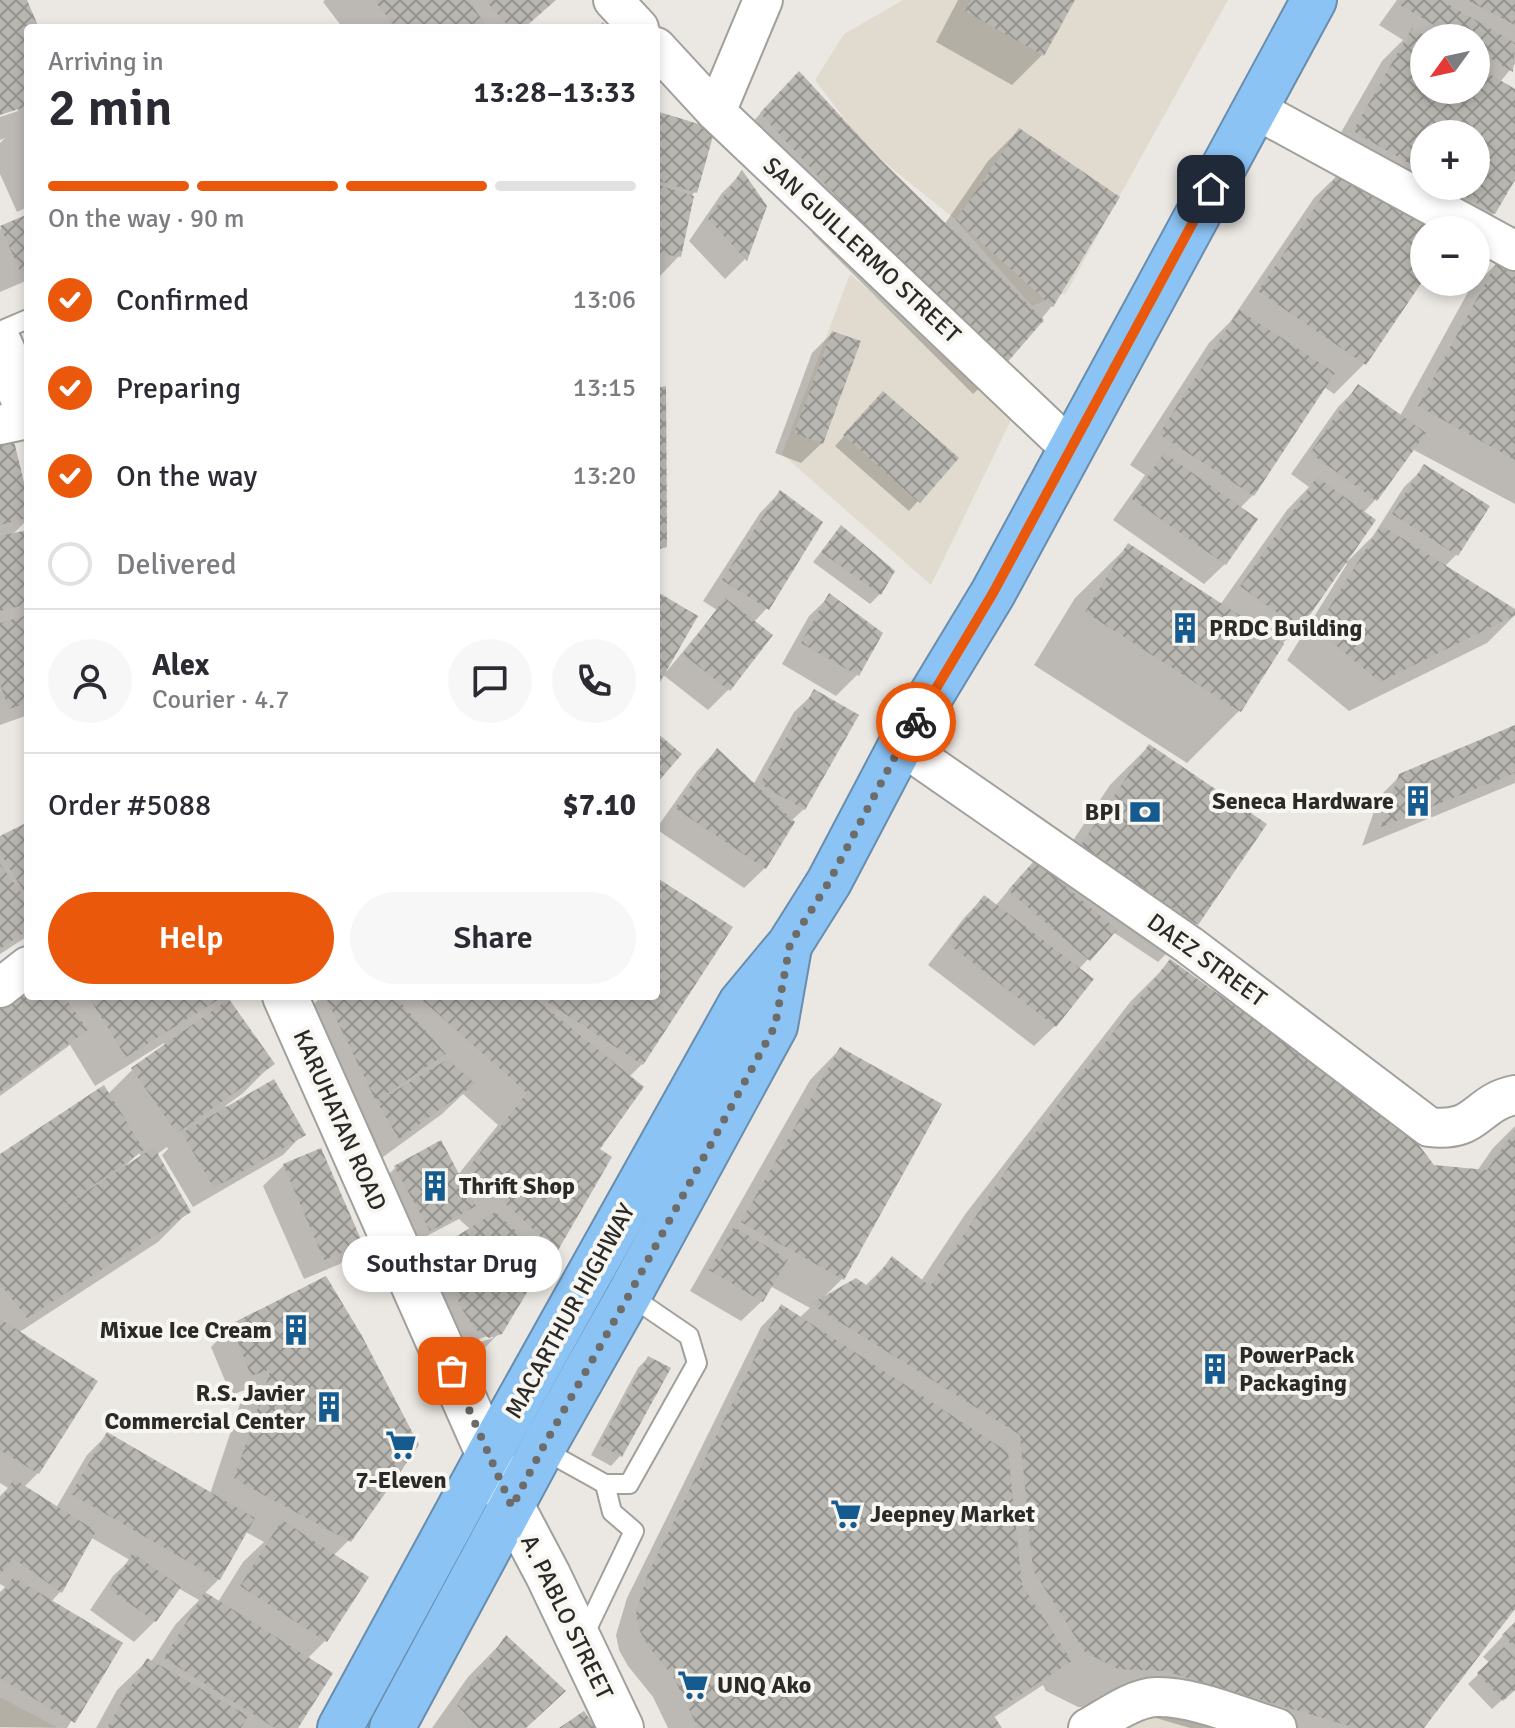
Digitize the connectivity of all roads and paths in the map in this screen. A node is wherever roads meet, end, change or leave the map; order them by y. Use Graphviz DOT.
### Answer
graph roads {
  1 [pos="613,0"];
  2 [pos="763,0"];
  3 [pos="1314,0"];
  4 [pos="635,24"];
  5 [pos="660,51"];
  6 [pos="1255,109"];
  7 [pos="716,112"];
  8 [pos="1515,251"];
  9 [pos="24,321"];
  10 [pos="0,331"];
  11 [pos="0,345"];
  12 [pos="24,401"];
  13 [pos="24,420"];
  14 [pos="0,425"];
  15 [pos="1071,449"];
  16 [pos="901,745"];
  17 [pos="790,944"];
  18 [pos="24,969"];
  19 [pos="0,988"];
  20 [pos="287,1000"];
  21 [pos="1515,1095"];
  22 [pos="629,1295"];
  23 [pos="542,1449"];
  24 [pos="489,1454"];
  25 [pos="605,1484"];
  26 [pos="512,1507"];
  27 [pos="581,1643"];
  28 [pos="340,1728"];
  29 [pos="392,1728"];
  30 [pos="621,1728"];
  31 [pos="1088,1728"];
  32 [pos="1277,1728"];
  1 -- 4 [label="street"];
  2 -- 7 [label="street"];
  3 -- 6 [label="highway, MACARTHUR HIGHWAY"];
  5 -- 7 [label="street, SAN GUILLERMO STREET"];
  6 -- 8 [label="street"];
  6 -- 15 [label="highway, MACARTHUR HIGHWAY"];
  7 -- 15 [label="street, SAN GUILLERMO STREET"];
  9 -- 10 [label="lane"];
  11 -- 12 [label="main road"];
  13 -- 14 [label="street"];
  15 -- 16 [label="highway, MACARTHUR HIGHWAY"];
  16 -- 17 [label="highway, MACARTHUR HIGHWAY"];
  16 -- 21 [label="street, DAEZ STREET"];
  17 -- 22 [label="highway, MACARTHUR HIGHWAY"];
  17 -- 24 [label="highway, MACARTHUR HIGHWAY"];
  18 -- 19 [label="street"];
  20 -- 24 [label="main road, KARUHATAN ROAD"];
  22 -- 23 [label="highway, MACARTHUR HIGHWAY"];
  22 -- 25 [label="lane"];
  23 -- 25 [label="lane"];
  23 -- 26 [label="highway, MACARTHUR HIGHWAY"];
  24 -- 26 [label="main road, KARUHATAN ROAD"];
  24 -- 28 [label="highway, MACARTHUR HIGHWAY"];
  25 -- 27 [label="lane"];
  26 -- 27 [label="main road, A. PABLO STREET"];
  26 -- 29 [label="highway, MACARTHUR HIGHWAY"];
  27 -- 30 [label="main road, A. PABLO STREET"];
  31 -- 32 [label="street"];
}
